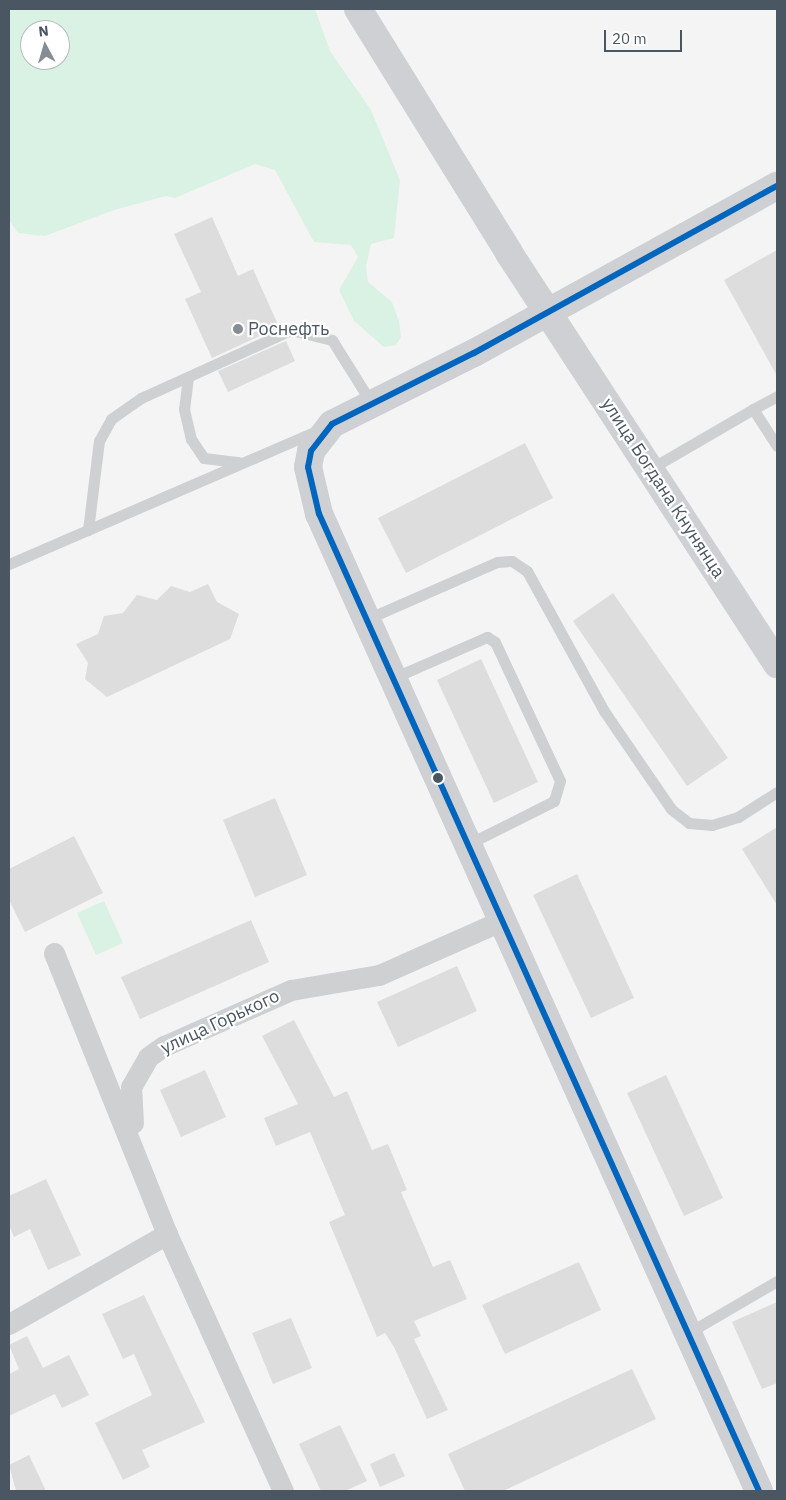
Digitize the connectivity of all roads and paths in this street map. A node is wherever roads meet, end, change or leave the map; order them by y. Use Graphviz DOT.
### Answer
graph roads {
  1 [pos="358,9"];
  2 [pos="777,186"];
  3 [pos="548,312"];
  4 [pos="188,378"];
  5 [pos="777,396"];
  6 [pos="372,404"];
  7 [pos="753,409"];
  8 [pos="332,424"];
  9 [pos="777,446"];
  10 [pos="240,462"];
  11 [pos="650,469"];
  12 [pos="88,530"];
  13 [pos="9,564"];
  14 [pos="367,620"];
  15 [pos="777,664"];
  16 [pos="393,678"];
  17 [pos="777,792"];
  18 [pos="468,844"];
  19 [pos="503,920"];
  20 [pos="54,953"];
  21 [pos="138,1154"];
  22 [pos="167,1234"];
  23 [pos="777,1281"];
  24 [pos="9,1324"];
  25 [pos="688,1333"];
  26 [pos="283,1491"];
  27 [pos="759,1491"];
  1 -- 3 [label="street, улица Богдана Кнунянца"];
  2 -- 3 [label="street"];
  3 -- 6 [label="street"];
  3 -- 11 [label="street, улица Богдана Кнунянца"];
  4 -- 6 [label="lane"];
  4 -- 10 [label="lane"];
  4 -- 12 [label="lane"];
  5 -- 7 [label="lane"];
  6 -- 8 [label="street"];
  7 -- 9 [label="lane"];
  7 -- 11 [label="lane"];
  8 -- 10 [label="lane"];
  8 -- 14 [label="street"];
  10 -- 12 [label="lane"];
  11 -- 15 [label="street, улица Богдана Кнунянца"];
  12 -- 13 [label="lane"];
  14 -- 16 [label="street"];
  14 -- 17 [label="lane"];
  16 -- 18 [label="street"];
  16 -- 18 [label="lane"];
  18 -- 19 [label="street"];
  19 -- 21 [label="street, улица Горького"];
  19 -- 25 [label="street"];
  20 -- 21 [label="street, улица Горького"];
  21 -- 22 [label="street, улица Горького"];
  22 -- 24 [label="street"];
  22 -- 26 [label="street, улица Горького"];
  23 -- 25 [label="lane"];
  25 -- 27 [label="street"];
}
